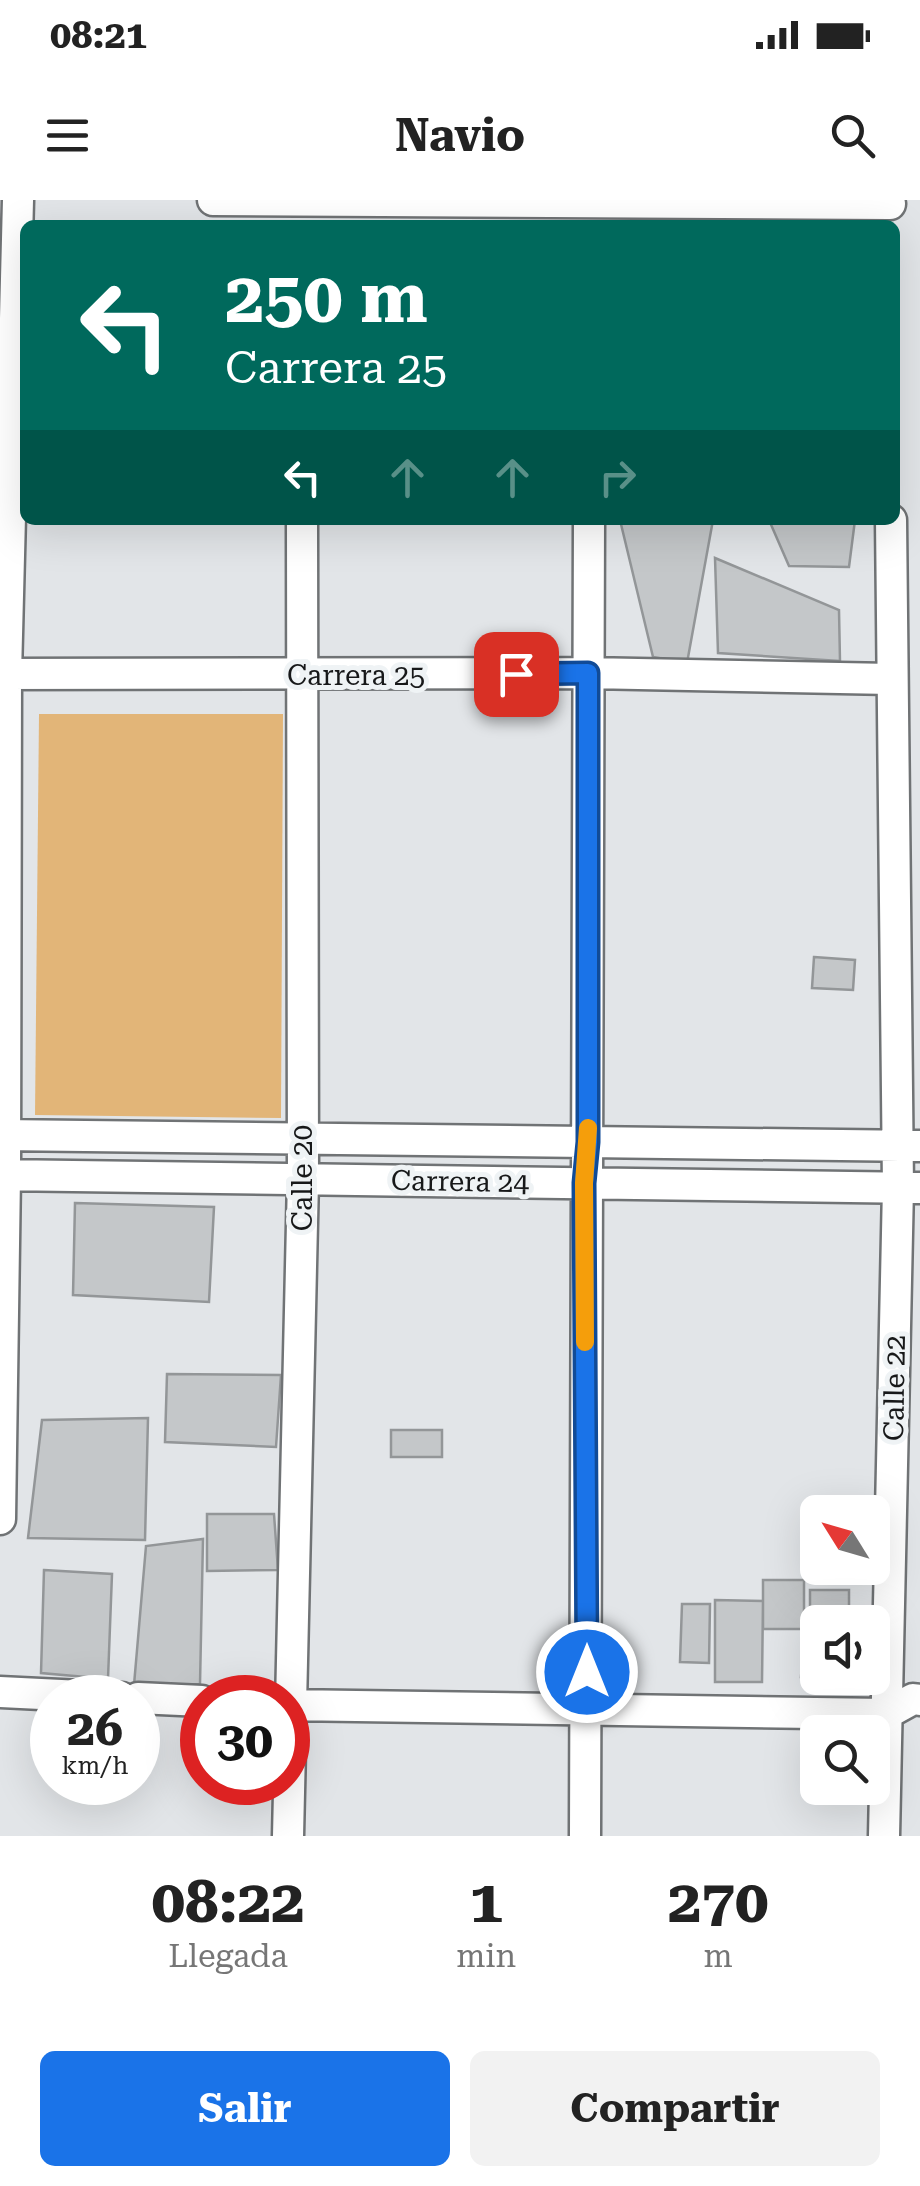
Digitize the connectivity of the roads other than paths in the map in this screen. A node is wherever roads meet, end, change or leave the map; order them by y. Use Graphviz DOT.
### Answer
graph roads {
  1 [pos="18,200"];
  2 [pos="213,200"];
  3 [pos="301,209"];
  4 [pos="590,210"];
  5 [pos="890,210"];
  6 [pos="302,525"];
  7 [pos="589,525"];
  8 [pos="891,525"];
  9 [pos="588,673"];
  10 [pos="3,674"];
  11 [pos="302,676"];
  12 [pos="891,678"];
  13 [pos="2,1135"];
  14 [pos="302,1138"];
  15 [pos="588,1142"];
  16 [pos="908,1146"];
  17 [pos="3,1175"];
  18 [pos="303,1179"];
  19 [pos="584,1183"];
  20 [pos="909,1187"];
  21 [pos="0,1518"];
  22 [pos="289,1675"];
  23 [pos="0,1692"];
  24 [pos="30,1693"];
  25 [pos="920,1700"];
  26 [pos="310,1705"];
  27 [pos="587,1709"];
  28 [pos="886,1714"];
  29 [pos="288,1805"];
  30 [pos="288,1836"];
  31 [pos="585,1836"];
  32 [pos="884,1836"];
  1 -- 10 [label="street"];
  2 -- 3 [label="street"];
  3 -- 4 [label="street"];
  4 -- 5 [label="street"];
  6 -- 11 [label="street, Calle 20"];
  7 -- 9 [label="street"];
  8 -- 12 [label="street, Calle 22"];
  9 -- 11 [label="street, Carrera 25"];
  9 -- 12 [label="street, Carrera 25"];
  9 -- 15 [label="street"];
  10 -- 11 [label="street, Carrera 25"];
  10 -- 13 [label="street"];
  11 -- 14 [label="street, Calle 20"];
  12 -- 16 [label="street, Calle 22"];
  13 -- 14 [label="street, Carrera 24"];
  13 -- 17 [label="street"];
  14 -- 15 [label="street, Carrera 24"];
  14 -- 18 [label="street, Calle 20"];
  15 -- 16 [label="street, Carrera 24"];
  15 -- 19 [label="street"];
  16 -- 20 [label="street, Calle 22"];
  17 -- 18 [label="street, Carrera 24"];
  17 -- 21 [label="street"];
  18 -- 19 [label="street, Carrera 24"];
  18 -- 22 [label="street, Calle 20"];
  19 -- 20 [label="street, Carrera 24"];
  19 -- 27 [label="street"];
  20 -- 28 [label="street, Calle 22"];
  23 -- 24 [label="street"];
  25 -- 28 [label="street"];
  26 -- 27 [label="street"];
  27 -- 28 [label="street"];
  27 -- 31 [label="street"];
  28 -- 32 [label="street, Calle 22"];
  29 -- 30 [label="street, Calle 20"];
}
